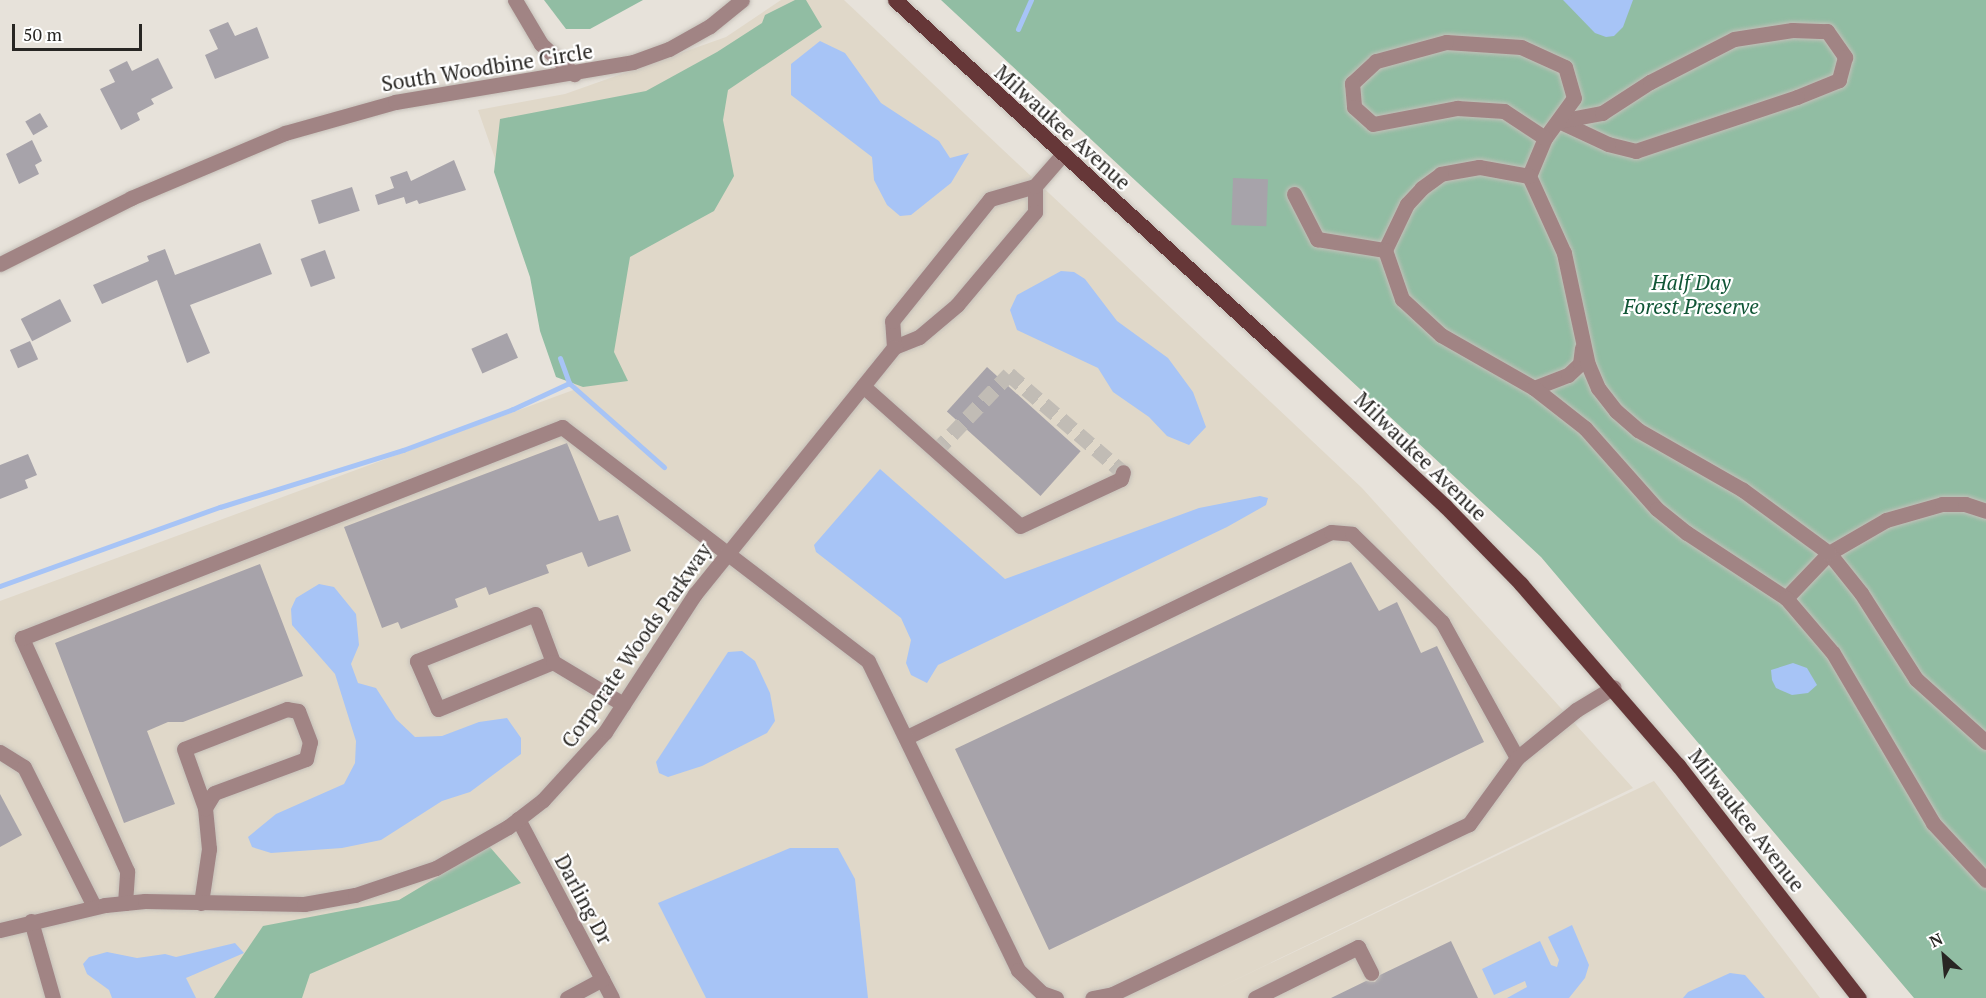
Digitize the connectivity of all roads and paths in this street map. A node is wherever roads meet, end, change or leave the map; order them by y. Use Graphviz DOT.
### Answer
graph roads {
  1 [pos="515,0"];
  2 [pos="742,0"];
  3 [pos="895,0"];
  4 [pos="574,74"];
  5 [pos="1558,121"];
  6 [pos="1545,138"];
  7 [pos="1062,155"];
  8 [pos="1529,176"];
  9 [pos="1035,186"];
  10 [pos="1294,194"];
  11 [pos="1385,250"];
  12 [pos="0,264"];
  13 [pos="1583,343"];
  14 [pos="894,347"];
  15 [pos="862,386"];
  16 [pos="1534,388"];
  17 [pos="1123,472"];
  18 [pos="1986,511"];
  19 [pos="1829,553"];
  20 [pos="726,554"];
  21 [pos="1786,598"];
  22 [pos="553,662"];
  23 [pos="1614,687"];
  24 [pos="623,704"];
  25 [pos="907,737"];
  26 [pos="1986,742"];
  27 [pos="0,752"];
  28 [pos="1517,758"];
  29 [pos="205,808"];
  30 [pos="518,819"];
  31 [pos="1986,880"];
  32 [pos="125,903"];
  33 [pos="201,903"];
  34 [pos="94,906"];
  35 [pos="31,921"];
  36 [pos="0,930"];
  37 [pos="1371,973"];
  38 [pos="602,980"];
  39 [pos="53,998"];
  40 [pos="567,998"];
  41 [pos="612,998"];
  42 [pos="1056,998"];
  43 [pos="1092,998"];
  44 [pos="1256,998"];
  45 [pos="1859,998"];
  1 -- 4 [label="street"];
  2 -- 4 [label="street, South Woodbine Circle"];
  3 -- 7 [label="main road, Milwaukee Avenue"];
  4 -- 12 [label="street, South Woodbine Circle"];
  5 -- 5 [label="street"];
  5 -- 6 [label="street"];
  5 -- 6 [label="street"];
  6 -- 8 [label="street"];
  7 -- 9 [label="street"];
  7 -- 23 [label="main road, Milwaukee Avenue"];
  8 -- 11 [label="street"];
  8 -- 13 [label="street"];
  9 -- 14 [label="street, Corporate Woods Parkway"];
  9 -- 14 [label="street"];
  10 -- 11 [label="street"];
  11 -- 16 [label="street"];
  13 -- 16 [label="street"];
  13 -- 19 [label="street"];
  14 -- 15 [label="street, Corporate Woods Parkway"];
  15 -- 17 [label="street"];
  15 -- 20 [label="street, Corporate Woods Parkway"];
  16 -- 21 [label="street"];
  18 -- 19 [label="street"];
  19 -- 21 [label="street"];
  19 -- 26 [label="street"];
  20 -- 24 [label="street, Corporate Woods Parkway"];
  20 -- 25 [label="street"];
  20 -- 32 [label="street"];
  21 -- 31 [label="street"];
  22 -- 22 [label="street"];
  22 -- 24 [label="street"];
  23 -- 28 [label="street"];
  23 -- 45 [label="main road, Milwaukee Avenue"];
  24 -- 30 [label="street, Corporate Woods Parkway"];
  25 -- 28 [label="street"];
  25 -- 42 [label="street"];
  27 -- 34 [label="street"];
  28 -- 43 [label="street"];
  29 -- 29 [label="street"];
  29 -- 33 [label="street"];
  30 -- 33 [label="street, Corporate Woods Parkway"];
  30 -- 38 [label="street, Darling Dr"];
  32 -- 33 [label="street, Corporate Woods Parkway"];
  32 -- 34 [label="street, Corporate Woods Parkway"];
  34 -- 35 [label="street, Corporate Woods Parkway"];
  35 -- 36 [label="street, Corporate Woods Parkway"];
  35 -- 39 [label="street"];
  37 -- 44 [label="street"];
  38 -- 40 [label="street"];
  38 -- 41 [label="street, Darling Dr"];
}
